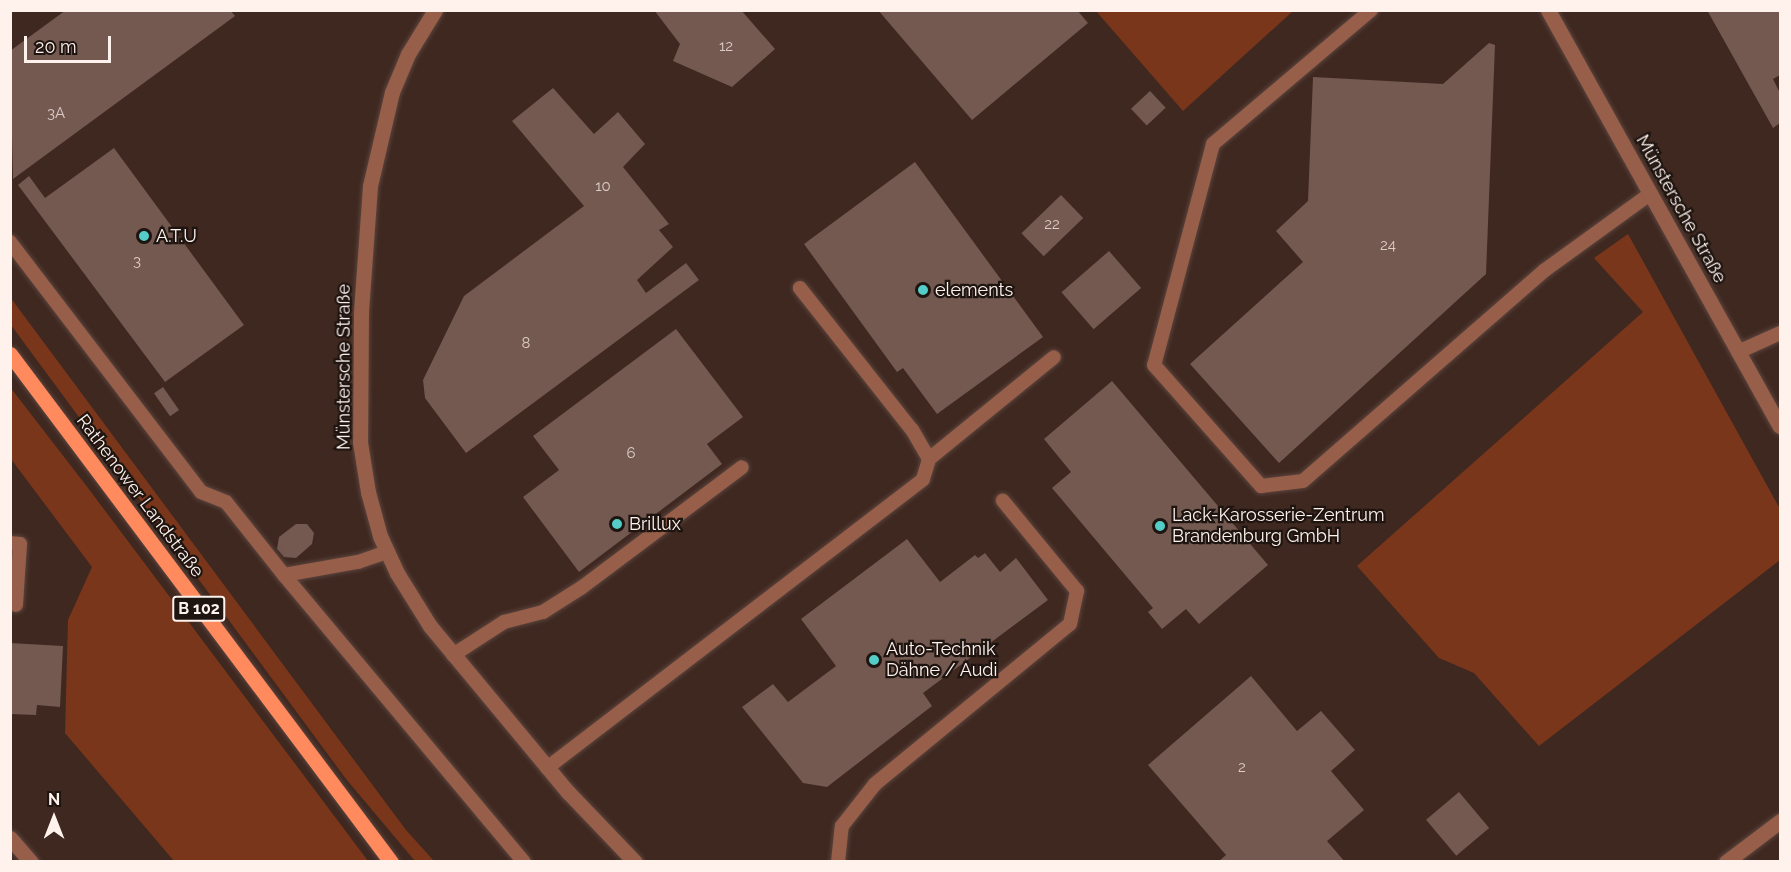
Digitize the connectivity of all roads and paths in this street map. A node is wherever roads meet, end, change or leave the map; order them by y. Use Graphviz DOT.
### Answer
graph roads {
  1 [pos="435,10"];
  2 [pos="1371,10"];
  3 [pos="1548,10"];
  4 [pos="1650,194"];
  5 [pos="10,242"];
  6 [pos="800,288"];
  7 [pos="1780,333"];
  8 [pos="1738,352"];
  9 [pos="10,354"];
  10 [pos="1054,357"];
  11 [pos="1780,426"];
  12 [pos="929,459"];
  13 [pos="742,467"];
  14 [pos="1004,501"];
  15 [pos="10,543"];
  16 [pos="387,552"];
  17 [pos="284,575"];
  18 [pos="16,605"];
  19 [pos="453,655"];
  20 [pos="547,768"];
  21 [pos="1780,820"];
  22 [pos="10,838"];
  23 [pos="31,861"];
  24 [pos="391,861"];
  25 [pos="524,861"];
  26 [pos="634,861"];
  27 [pos="838,861"];
  28 [pos="1726,861"];
  1 -- 16 [label="street, Münstersche Straße"];
  2 -- 4 [label="lane"];
  3 -- 4 [label="street, Münstersche Straße"];
  4 -- 8 [label="street, Münstersche Straße"];
  5 -- 17 [label="lane"];
  6 -- 12 [label="lane"];
  7 -- 8 [label="lane"];
  8 -- 11 [label="street, Münstersche Straße"];
  9 -- 24 [label="main road, Rathenower Landstraße / B 102"];
  10 -- 12 [label="lane"];
  12 -- 20 [label="lane"];
  13 -- 19 [label="lane"];
  14 -- 27 [label="lane"];
  15 -- 18 [label="lane"];
  16 -- 17 [label="lane"];
  16 -- 19 [label="street, Münstersche Straße"];
  17 -- 25 [label="lane"];
  19 -- 20 [label="street, Münstersche Straße"];
  20 -- 26 [label="street, Münstersche Straße"];
  21 -- 28 [label="street"];
  22 -- 23 [label="street"];
}
